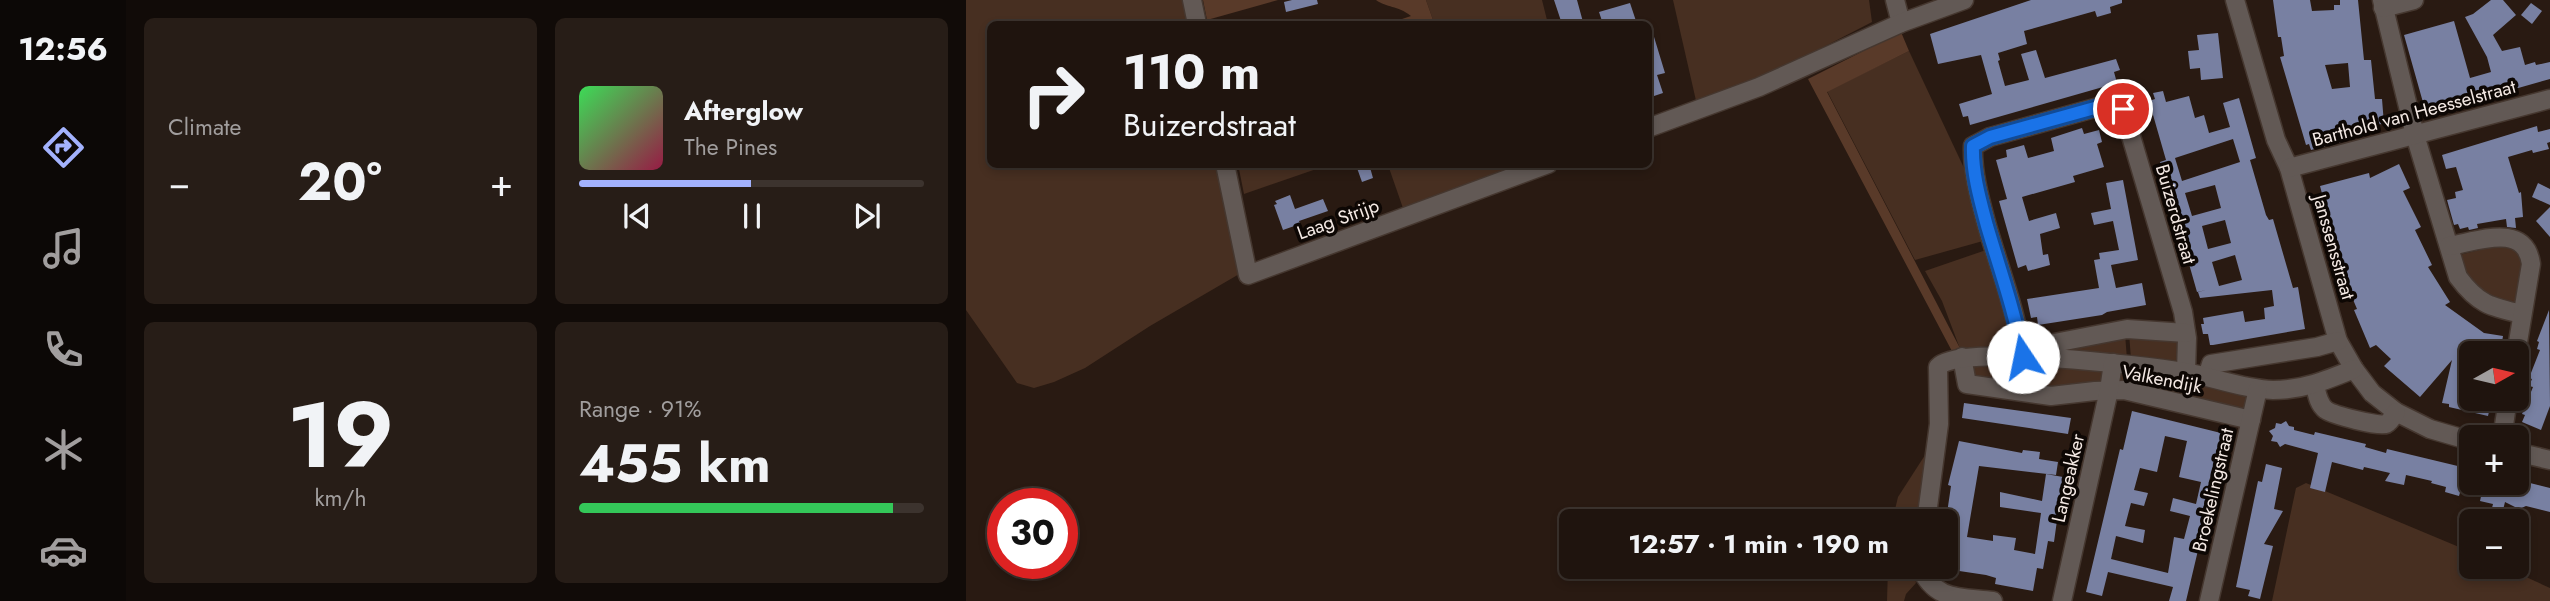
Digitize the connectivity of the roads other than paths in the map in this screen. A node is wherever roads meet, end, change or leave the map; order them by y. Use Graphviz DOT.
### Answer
graph roads {
  1 [pos="1192,0"];
  2 [pos="1895,0"];
  3 [pos="1964,0"];
  4 [pos="2235,0"];
  5 [pos="2414,0"];
  6 [pos="2383,4"];
  7 [pos="1196,21"];
  8 [pos="1901,23"];
  9 [pos="2550,99"];
  10 [pos="1652,127"];
  11 [pos="2415,135"];
  12 [pos="1226,168"];
  13 [pos="1537,168"];
  14 [pos="2289,168"];
  15 [pos="2449,246"];
  16 [pos="2522,314"];
  17 [pos="2186,333"];
  18 [pos="2338,341"];
  19 [pos="2518,341"];
  20 [pos="1961,357"];
  21 [pos="2023,357"];
  22 [pos="2042,358"];
  23 [pos="2113,363"];
  24 [pos="2354,369"];
  25 [pos="2186,372"];
  26 [pos="2207,377"];
  27 [pos="2315,385"];
  28 [pos="2258,389"];
  29 [pos="2109,390"];
  30 [pos="2396,412"];
  31 [pos="2251,420"];
  32 [pos="2459,437"];
  33 [pos="2529,455"];
  34 [pos="2550,460"];
  35 [pos="1928,509"];
  36 [pos="1927,579"];
  37 [pos="1993,601"];
  38 [pos="2062,601"];
  39 [pos="2209,601"];
  1 -- 7 [label="street"];
  2 -- 8 [label="street"];
  3 -- 8 [label="street"];
  4 -- 14 [label="street, Janssensstraat"];
  5 -- 6 [label="street"];
  6 -- 11 [label="street"];
  8 -- 10 [label="street"];
  9 -- 11 [label="street, Barthold van Heesselstraat"];
  11 -- 14 [label="street, Barthold van Heesselstraat"];
  11 -- 15 [label="street"];
  12 -- 13 [label="street, Laag Strijp"];
  14 -- 18 [label="street, Janssensstraat"];
  15 -- 16 [label="street"];
  15 -- 16 [label="street"];
  16 -- 19 [label="street"];
  17 -- 21 [label="street, Buizerdstraat"];
  17 -- 22 [label="street"];
  17 -- 25 [label="street, Buizerdstraat"];
  18 -- 24 [label="street, Janssensstraat"];
  18 -- 26 [label="street, Valkendijk"];
  20 -- 21 [label="street, Valkendijk"];
  20 -- 29 [label="street, Valkendijk"];
  20 -- 35 [label="street"];
  21 -- 22 [label="street, Valkendijk"];
  22 -- 23 [label="street, Valkendijk"];
  23 -- 25 [label="street, Valkendijk"];
  23 -- 29 [label="street, Langeakker"];
  24 -- 27 [label="street, Valkendijk"];
  24 -- 30 [label="street, Janssensstraat"];
  25 -- 26 [label="street, Valkendijk"];
  26 -- 28 [label="street, Valkendijk"];
  27 -- 28 [label="street, Valkendijk"];
  27 -- 30 [label="street"];
  28 -- 31 [label="street, Broekelingstraat"];
  29 -- 31 [label="street, Valkendijk"];
  29 -- 38 [label="street, Langeakker"];
  30 -- 32 [label="street, Janssensstraat"];
  31 -- 39 [label="street, Broekelingstraat"];
  33 -- 34 [label="street"];
  36 -- 37 [label="street"];
}
